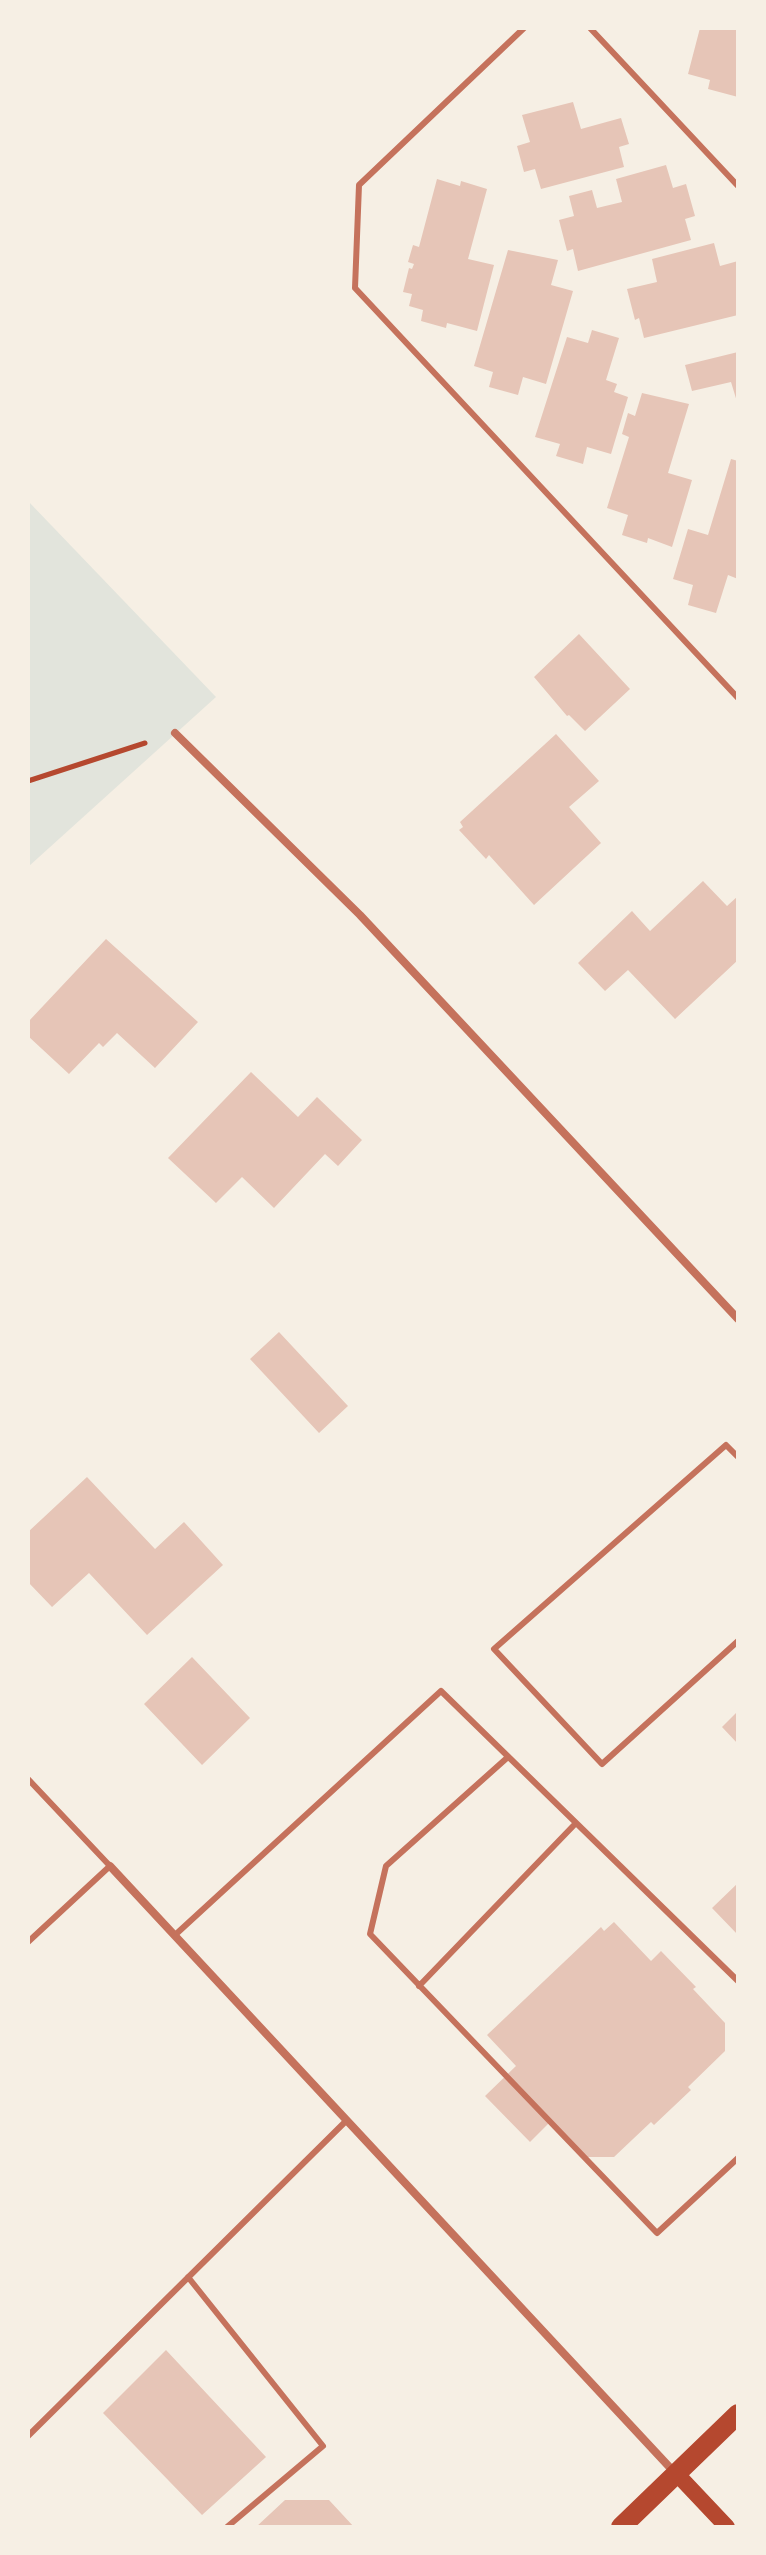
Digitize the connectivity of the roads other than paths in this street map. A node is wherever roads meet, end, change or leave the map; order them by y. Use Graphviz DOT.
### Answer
graph roads {
  1 [pos="524,28"];
  2 [pos="590,28"];
  3 [pos="738,186"];
  4 [pos="738,698"];
  5 [pos="175,733"];
  6 [pos="738,1319"];
  7 [pos="738,1457"];
  8 [pos="738,1641"];
  9 [pos="508,1757"];
  10 [pos="28,1779"];
  11 [pos="576,1823"];
  12 [pos="110,1866"];
  13 [pos="175,1935"];
  14 [pos="28,1942"];
  15 [pos="738,1981"];
  16 [pos="419,1986"];
  17 [pos="347,2120"];
  18 [pos="738,2158"];
  19 [pos="188,2277"];
  20 [pos="738,2414"];
  21 [pos="28,2436"];
  22 [pos="676,2473"];
  23 [pos="227,2527"];
  24 [pos="621,2527"];
  25 [pos="727,2527"];
  1 -- 4 [label="lane"];
  2 -- 3 [label="lane"];
  5 -- 6 [label="street"];
  7 -- 8 [label="lane"];
  9 -- 11 [label="lane"];
  9 -- 13 [label="lane"];
  9 -- 16 [label="lane"];
  10 -- 12 [label="lane"];
  11 -- 15 [label="lane"];
  11 -- 16 [label="lane"];
  12 -- 13 [label="street"];
  12 -- 14 [label="lane"];
  13 -- 17 [label="street"];
  16 -- 18 [label="lane"];
  17 -- 19 [label="lane"];
  17 -- 22 [label="street"];
  19 -- 21 [label="lane"];
  19 -- 23 [label="lane"];
  20 -- 22 [label="main road"];
  22 -- 24 [label="main road"];
  22 -- 25 [label="main road"];
}
